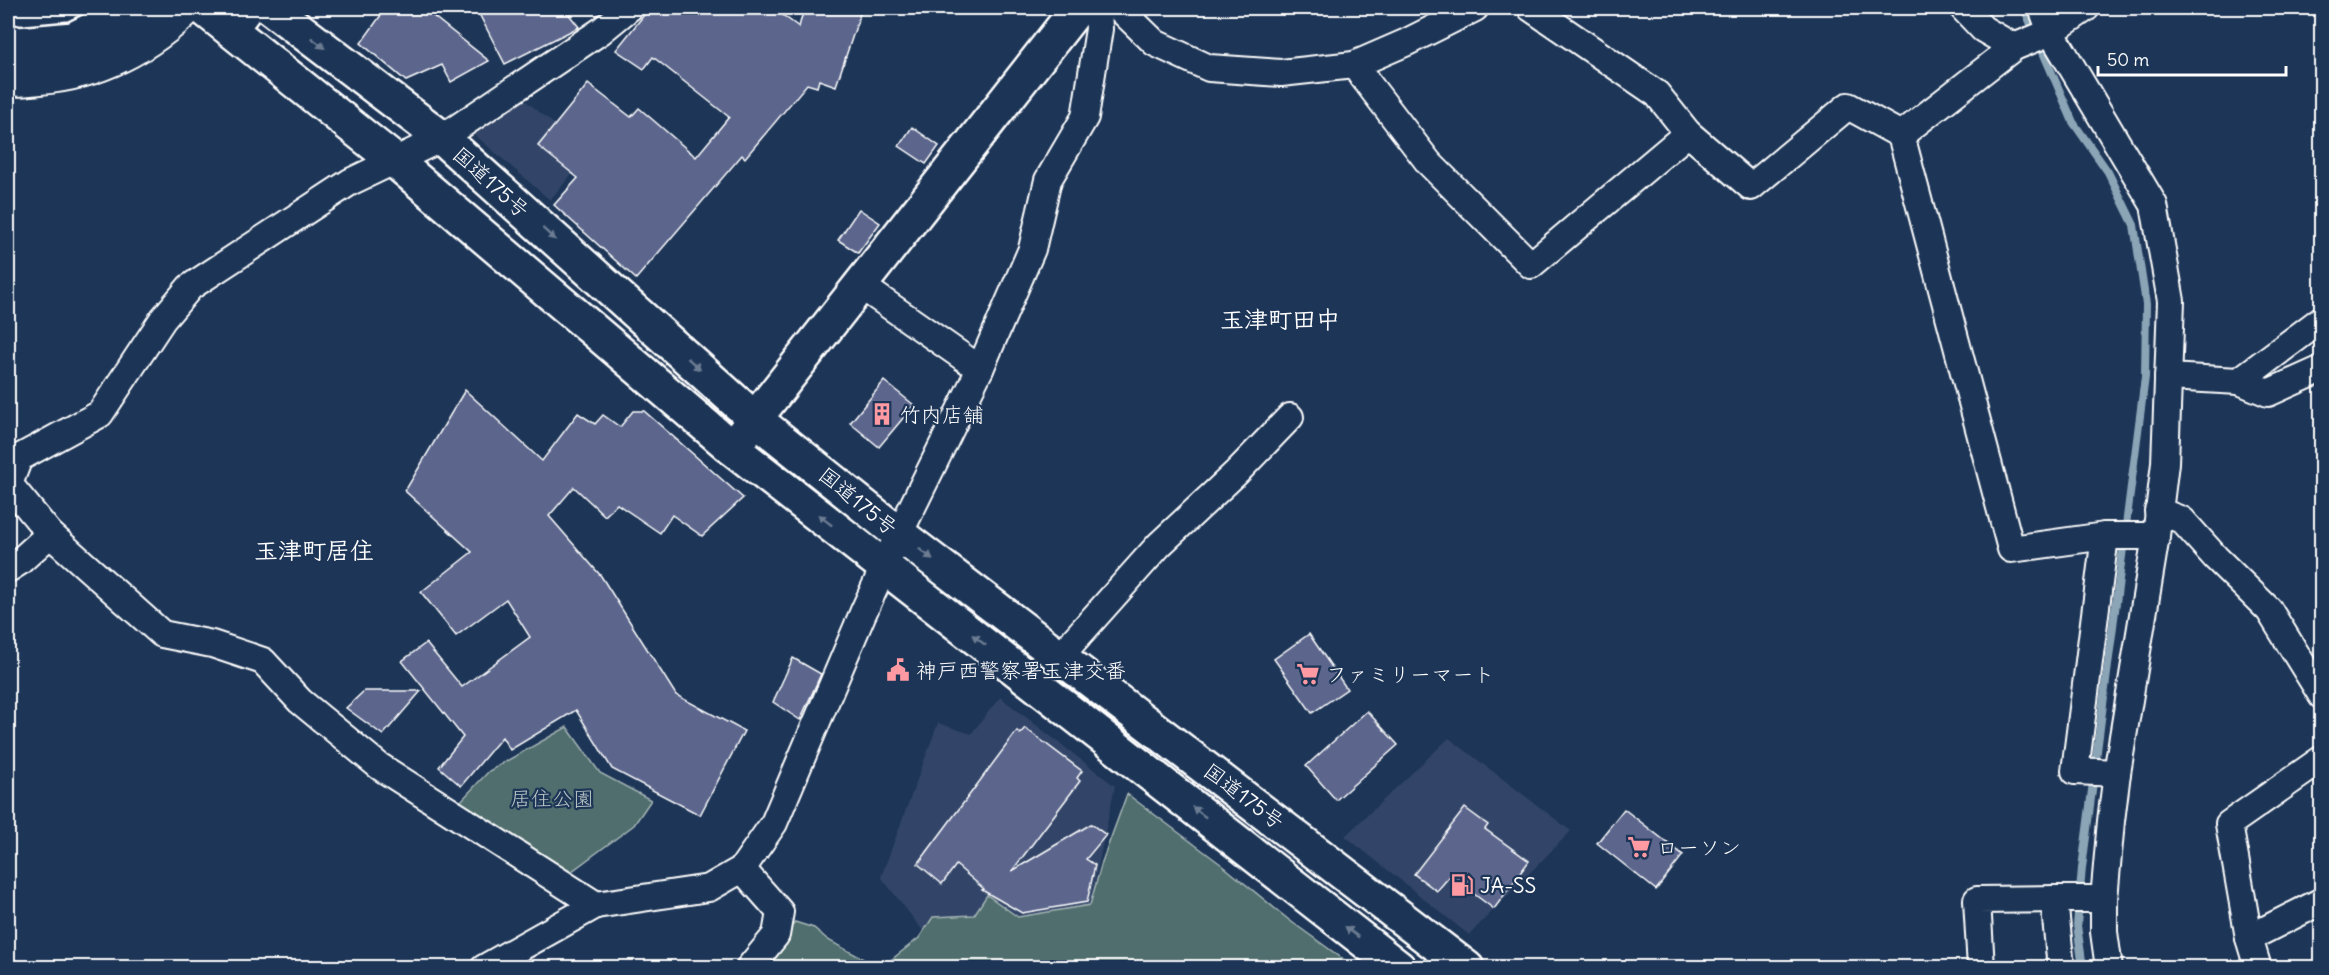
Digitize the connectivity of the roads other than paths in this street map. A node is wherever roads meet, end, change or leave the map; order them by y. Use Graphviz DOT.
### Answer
graph roads {
  1 [pos="192,8"];
  2 [pos="203,8"];
  3 [pos="272,8"];
  4 [pos="629,8"];
  5 [pos="1078,8"];
  6 [pos="1098,8"];
  7 [pos="1119,8"];
  8 [pos="1475,8"];
  9 [pos="1531,8"];
  10 [pos="1963,8"];
  11 [pos="2042,8"];
  12 [pos="2086,8"];
  13 [pos="139,12"];
  14 [pos="238,18"];
  15 [pos="2051,32"];
  16 [pos="8,41"];
  17 [pos="2014,47"];
  18 [pos="8,65"];
  19 [pos="1354,65"];
  20 [pos="8,82"];
  21 [pos="1688,133"];
  22 [pos="1901,135"];
  23 [pos="442,138"];
  24 [pos="395,161"];
  25 [pos="860,285"];
  26 [pos="2322,319"];
  27 [pos="980,369"];
  28 [pos="2322,369"];
  29 [pos="2168,377"];
  30 [pos="2239,381"];
  31 [pos="1290,417"];
  32 [pos="755,419"];
  33 [pos="732,447"];
  34 [pos="2157,524"];
  35 [pos="50,534"];
  36 [pos="899,534"];
  37 [pos="2105,536"];
  38 [pos="885,567"];
  39 [pos="8,568"];
  40 [pos="1060,656"];
  41 [pos="2322,696"];
  42 [pos="2322,759"];
  43 [pos="2117,773"];
  44 [pos="742,869"];
  45 [pos="2054,899"];
  46 [pos="2104,899"];
  47 [pos="2322,901"];
  48 [pos="596,905"];
  49 [pos="2248,938"];
  50 [pos="491,965"];
  51 [pos="1458,965"];
  52 [pos="749,968"];
  53 [pos="1399,968"];
  54 [pos="1981,968"];
  55 [pos="2061,968"];
  56 [pos="2109,968"];
  57 [pos="2258,968"];
  1 -- 20 [label="street"];
  2 -- 14 [label="main road, 国道175号"];
  3 -- 23 [label="main road, 国道175号, one-way"];
  4 -- 23 [label="street"];
  5 -- 25 [label="main road"];
  6 -- 27 [label="street"];
  7 -- 19 [label="street"];
  8 -- 19 [label="street"];
  9 -- 21 [label="street"];
  10 -- 17 [label="street"];
  11 -- 15 [label="street"];
  12 -- 15 [label="street"];
  13 -- 16 [label="main road"];
  13 -- 18 [label="main road"];
  14 -- 24 [label="main road, 国道175号"];
  15 -- 17 [label="street"];
  15 -- 29 [label="street"];
  17 -- 22 [label="street"];
  19 -- 21 [label="street"];
  21 -- 22 [label="street"];
  22 -- 37 [label="street"];
  23 -- 24 [label="street"];
  23 -- 32 [label="main road, 国道175号, one-way"];
  24 -- 33 [label="main road, 国道175号"];
  24 -- 35 [label="street"];
  25 -- 27 [label="street"];
  25 -- 32 [label="main road"];
  26 -- 30 [label="street"];
  27 -- 36 [label="street"];
  28 -- 30 [label="street"];
  29 -- 30 [label="street"];
  29 -- 34 [label="street"];
  31 -- 40 [label="street"];
  32 -- 33 [label="main road"];
  32 -- 36 [label="main road, 国道175号"];
  38 -- 33 [label="main road, 国道175号, one-way"];
  34 -- 37 [label="street"];
  34 -- 41 [label="street"];
  34 -- 43 [label="street"];
  35 -- 39 [label="street"];
  35 -- 48 [label="street"];
  36 -- 38 [label="street"];
  36 -- 40 [label="main road, 国道175号, one-way"];
  37 -- 43 [label="street"];
  38 -- 44 [label="street"];
  53 -- 38 [label="main road, 国道175号, one-way"];
  40 -- 51 [label="main road, 国道175号"];
  42 -- 49 [label="street"];
  43 -- 46 [label="street"];
  44 -- 48 [label="street"];
  44 -- 52 [label="street"];
  45 -- 46 [label="street"];
  45 -- 54 [label="street"];
  45 -- 55 [label="street"];
  46 -- 56 [label="street"];
  47 -- 49 [label="street"];
  48 -- 50 [label="street"];
  49 -- 57 [label="street"];
}
